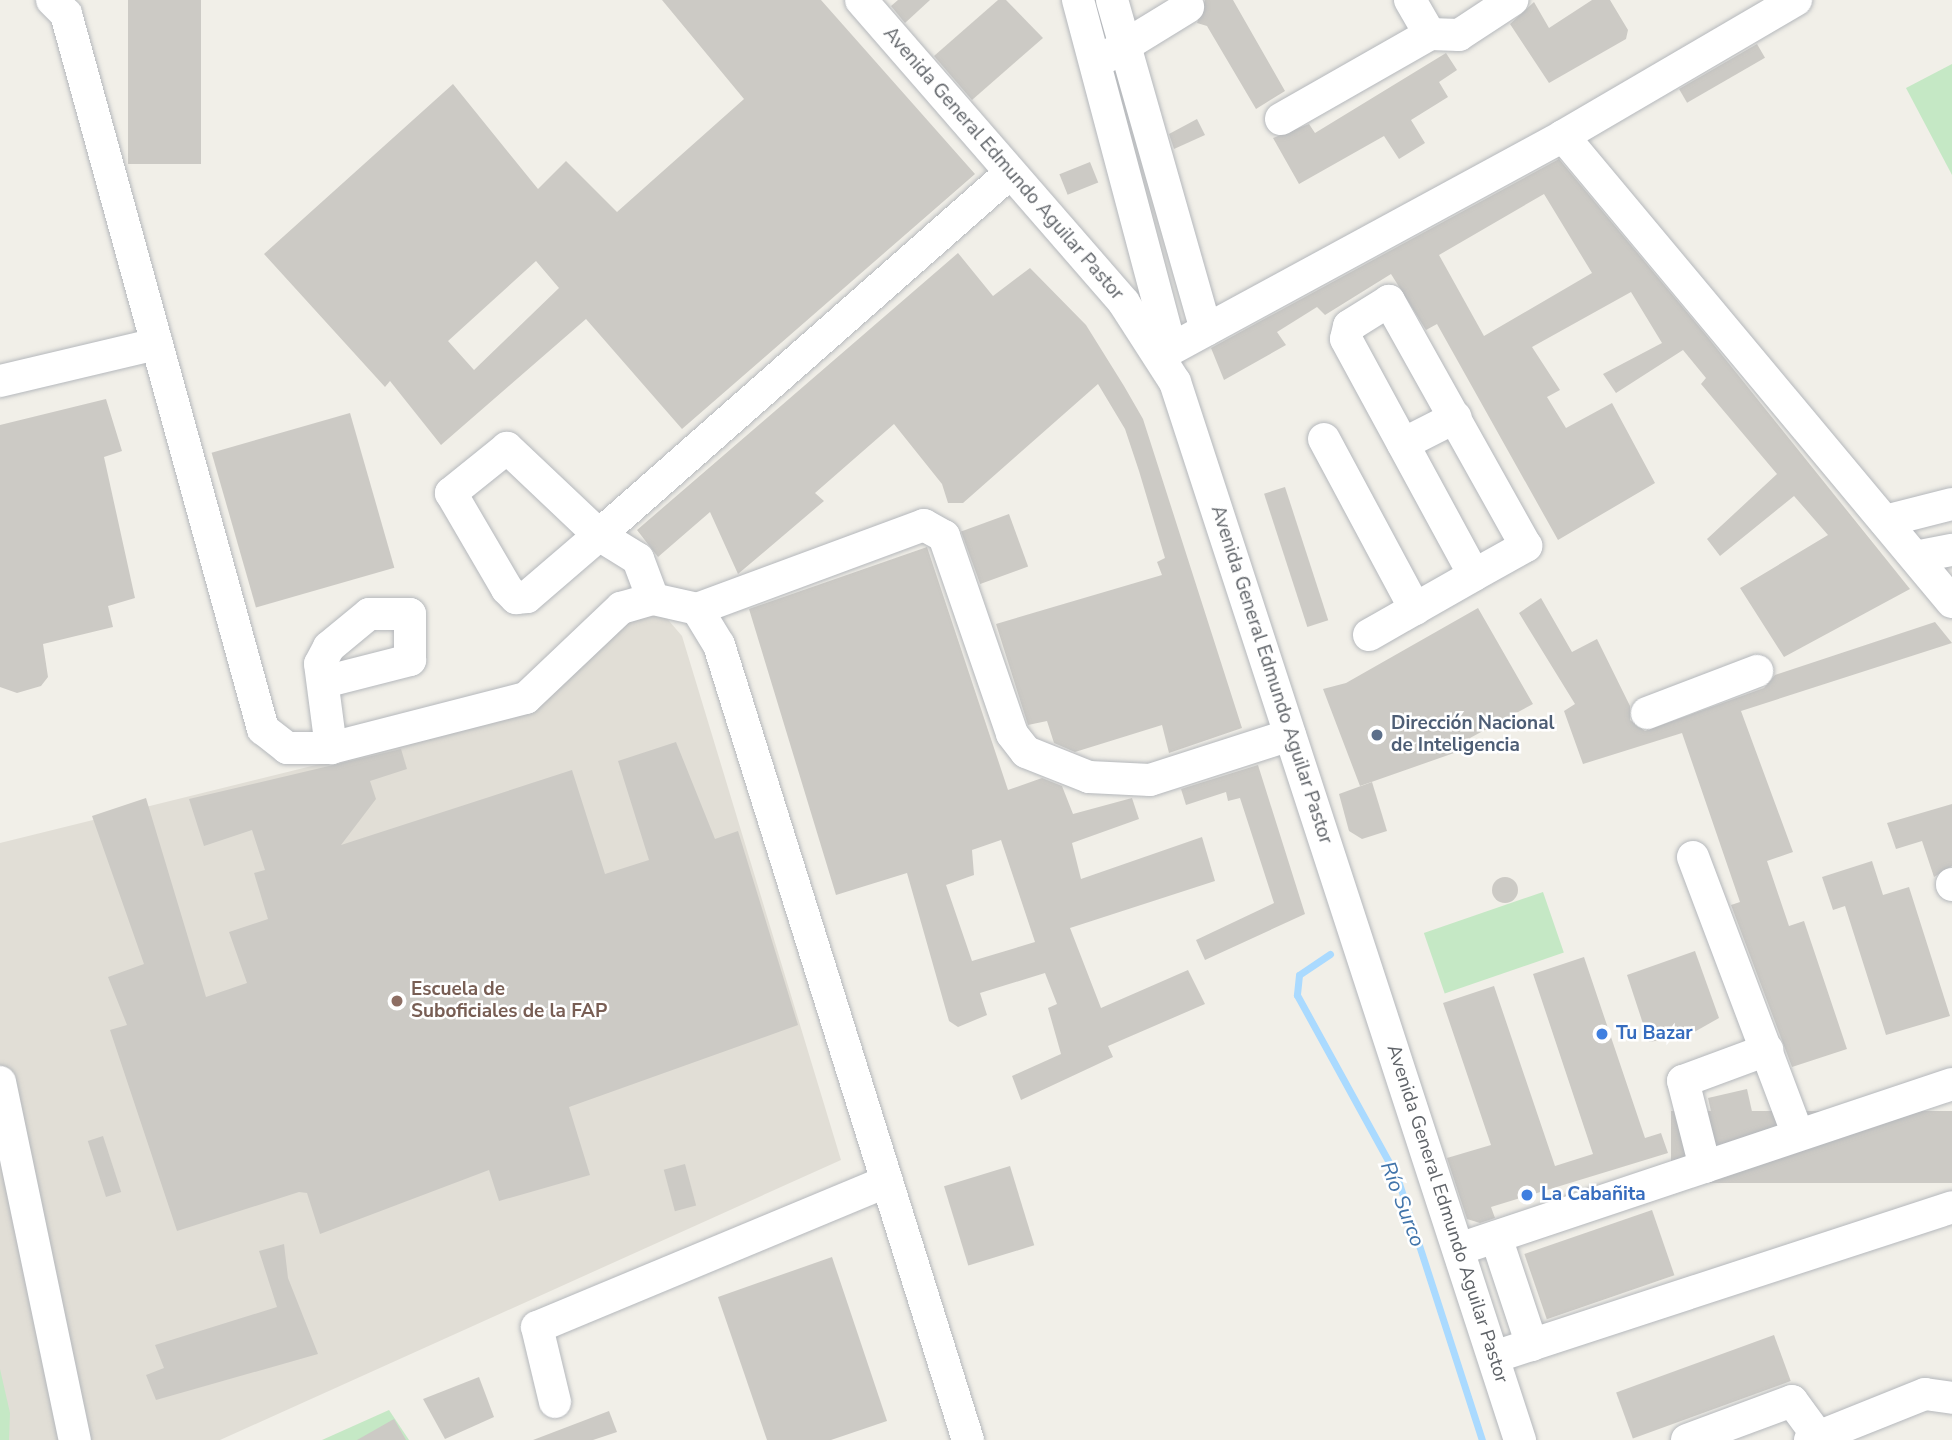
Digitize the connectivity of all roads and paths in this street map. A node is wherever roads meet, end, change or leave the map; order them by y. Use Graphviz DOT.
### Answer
graph roads {
  1 [pos="52,0"];
  2 [pos="861,0"];
  3 [pos="1078,0"];
  4 [pos="1112,0"];
  5 [pos="1410,0"];
  6 [pos="1511,0"];
  7 [pos="1796,0"];
  8 [pos="1188,7"];
  9 [pos="1430,34"];
  10 [pos="1126,45"];
  11 [pos="1095,64"];
  12 [pos="1282,119"];
  13 [pos="1563,136"];
  14 [pos="1010,173"];
  15 [pos="1206,330"];
  16 [pos="157,344"];
  17 [pos="1166,352"];
  18 [pos="0,381"];
  19 [pos="1456,416"];
  20 [pos="1324,439"];
  21 [pos="1403,444"];
  22 [pos="1952,504"];
  23 [pos="1885,521"];
  24 [pos="600,535"];
  25 [pos="1952,550"];
  26 [pos="1915,557"];
  27 [pos="1474,575"];
  28 [pos="653,599"];
  29 [pos="1952,602"];
  30 [pos="697,609"];
  31 [pos="1415,609"];
  32 [pos="1369,635"];
  33 [pos="1757,671"];
  34 [pos="324,682"];
  35 [pos="1647,713"];
  36 [pos="1290,735"];
  37 [pos="331,748"];
  38 [pos="1693,857"];
  39 [pos="1767,1051"];
  40 [pos="0,1082"];
  41 [pos="1952,1084"];
  42 [pos="1798,1135"];
  43 [pos="1705,1167"];
  44 [pos="887,1181"];
  45 [pos="1952,1208"];
  46 [pos="1496,1237"];
  47 [pos="1459,1249"];
  48 [pos="1532,1345"];
  49 [pos="1494,1357"];
  50 [pos="1952,1398"];
  51 [pos="555,1402"];
  52 [pos="1813,1438"];
  53 [pos="75,1440"];
  54 [pos="968,1440"];
  55 [pos="1520,1440"];
  56 [pos="1687,1440"];
  1 -- 16 [label="street"];
  2 -- 14 [label="street, Avenida General Edmundo Aguilar Pastor"];
  3 -- 11 [label="street"];
  4 -- 10 [label="street"];
  5 -- 9 [label="street"];
  6 -- 9 [label="street"];
  7 -- 13 [label="street"];
  8 -- 10 [label="street"];
  9 -- 12 [label="street"];
  10 -- 11 [label="street"];
  10 -- 15 [label="street"];
  11 -- 17 [label="street"];
  13 -- 15 [label="street"];
  13 -- 23 [label="street"];
  14 -- 17 [label="street, Avenida General Edmundo Aguilar Pastor"];
  14 -- 24 [label="street"];
  15 -- 17 [label="street"];
  16 -- 18 [label="street"];
  16 -- 37 [label="street"];
  17 -- 36 [label="street, Avenida General Edmundo Aguilar Pastor"];
  19 -- 21 [label="street"];
  19 -- 21 [label="street"];
  19 -- 27 [label="street"];
  20 -- 31 [label="street"];
  21 -- 27 [label="street"];
  22 -- 23 [label="street"];
  23 -- 26 [label="street"];
  24 -- 24 [label="street"];
  24 -- 28 [label="street"];
  25 -- 26 [label="street"];
  26 -- 29 [label="street"];
  27 -- 31 [label="street"];
  28 -- 30 [label="street"];
  28 -- 37 [label="street"];
  30 -- 36 [label="street"];
  30 -- 44 [label="street"];
  31 -- 32 [label="street"];
  33 -- 35 [label="street"];
  34 -- 37 [label="street"];
  36 -- 47 [label="street, Avenida General Edmundo Aguilar Pastor"];
  38 -- 39 [label="street"];
  39 -- 42 [label="street"];
  39 -- 43 [label="street"];
  40 -- 53 [label="street"];
  41 -- 42 [label="street"];
  42 -- 43 [label="street"];
  43 -- 46 [label="street"];
  44 -- 51 [label="street"];
  44 -- 54 [label="street"];
  45 -- 48 [label="street"];
  46 -- 47 [label="street"];
  46 -- 48 [label="street"];
  47 -- 49 [label="street, Avenida General Edmundo Aguilar Pastor"];
  48 -- 49 [label="street"];
  49 -- 55 [label="street, Avenida General Edmundo Aguilar Pastor"];
  50 -- 52 [label="street"];
  52 -- 56 [label="street"];
}
